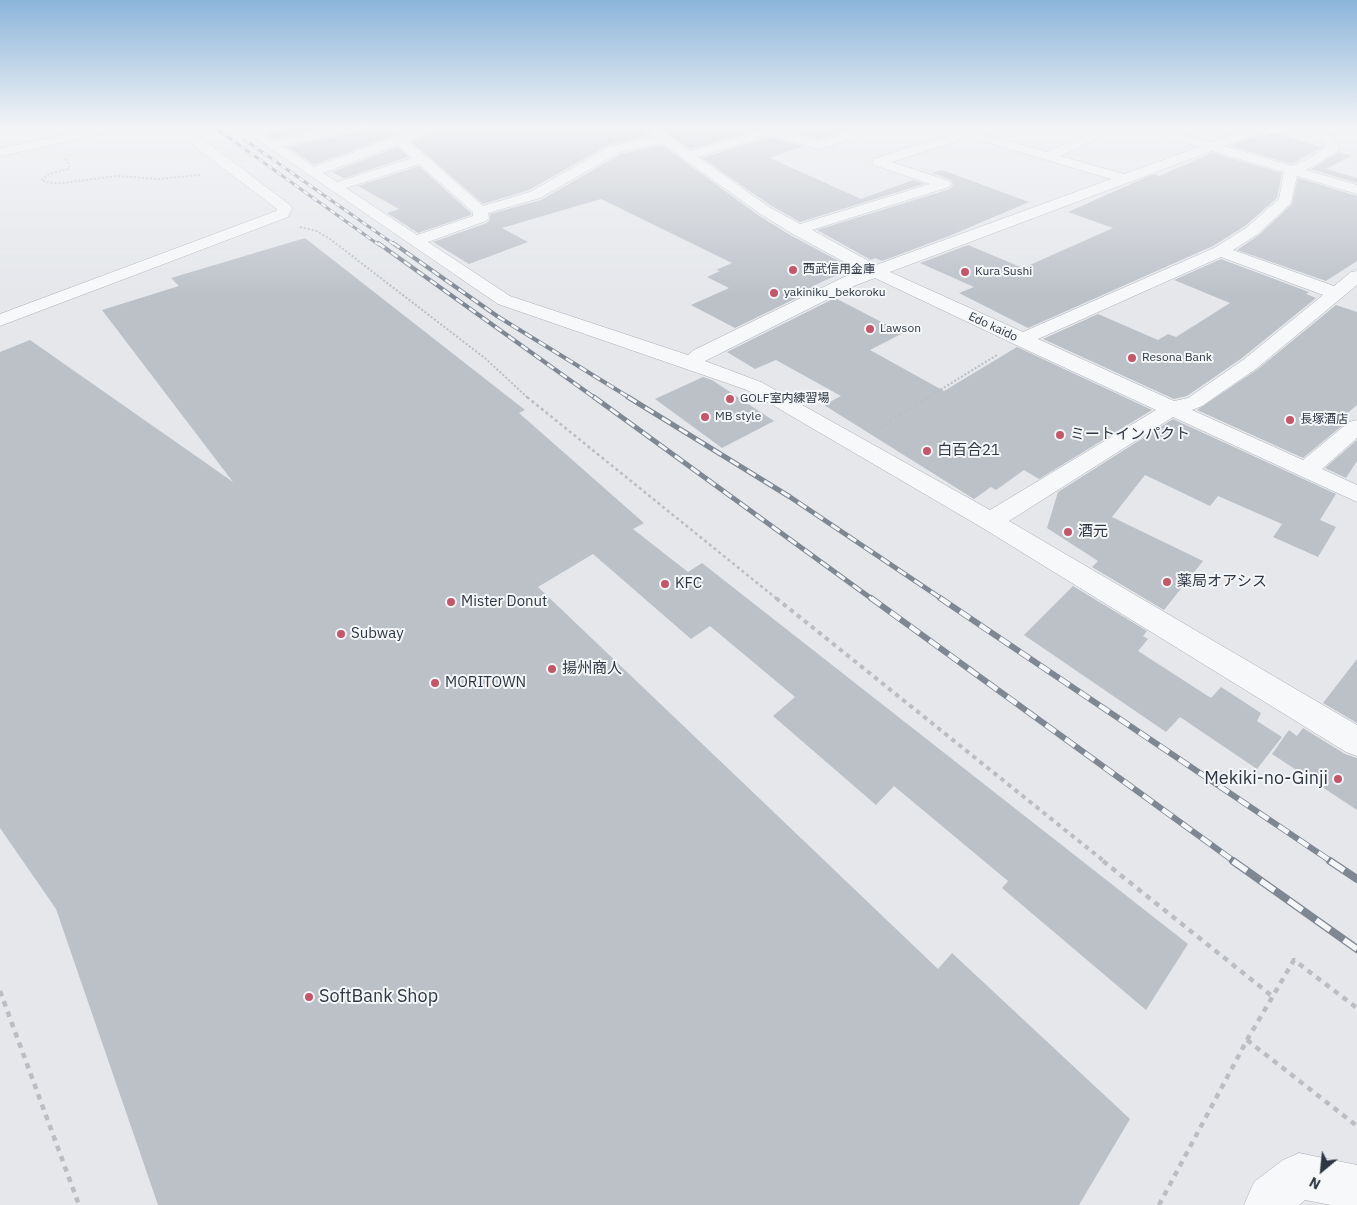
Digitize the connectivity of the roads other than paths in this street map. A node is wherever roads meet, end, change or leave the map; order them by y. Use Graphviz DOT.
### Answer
graph roads {
  1 [pos="252,183"];
  2 [pos="330,183"];
  3 [pos="348,183"];
  4 [pos="449,183"];
  5 [pos="556,183"];
  6 [pos="724,183"];
  7 [pos="942,183"];
  8 [pos="1108,183"];
  9 [pos="1289,183"];
  10 [pos="1332,183"];
  11 [pos="336,187"];
  12 [pos="1357,190"];
  13 [pos="480,211"];
  14 [pos="797,230"];
  15 [pos="415,241"];
  16 [pos="1220,251"];
  17 [pos="874,272"];
  18 [pos="1357,276"];
  19 [pos="1335,293"];
  20 [pos="0,320"];
  21 [pos="1021,340"];
  22 [pos="691,363"];
  23 [pos="1172,409"];
  24 [pos="1357,427"];
  25 [pos="1306,470"];
  26 [pos="1357,494"];
  27 [pos="990,521"];
  28 [pos="1357,742"];
  29 [pos="1357,1189"];
  30 [pos="1267,1205"];
  1 -- 20 [label="street"];
  2 -- 11 [label="street"];
  3 -- 11 [label="street"];
  4 -- 13 [label="street"];
  5 -- 13 [label="street"];
  6 -- 14 [label="street, Edo kaido"];
  7 -- 14 [label="street"];
  8 -- 17 [label="street"];
  9 -- 16 [label="street"];
  10 -- 12 [label="street"];
  11 -- 15 [label="street"];
  13 -- 15 [label="street"];
  14 -- 17 [label="street, Edo kaido"];
  15 -- 22 [label="street"];
  16 -- 19 [label="street"];
  16 -- 21 [label="street"];
  17 -- 21 [label="street, Edo kaido"];
  17 -- 22 [label="street"];
  18 -- 19 [label="street"];
  19 -- 23 [label="street"];
  21 -- 23 [label="street, Edo kaido"];
  22 -- 27 [label="street"];
  23 -- 25 [label="street, Edo kaido"];
  23 -- 27 [label="street"];
  24 -- 25 [label="street"];
  25 -- 26 [label="street, Edo kaido"];
  27 -- 28 [label="street"];
  29 -- 30 [label="street"];
}
